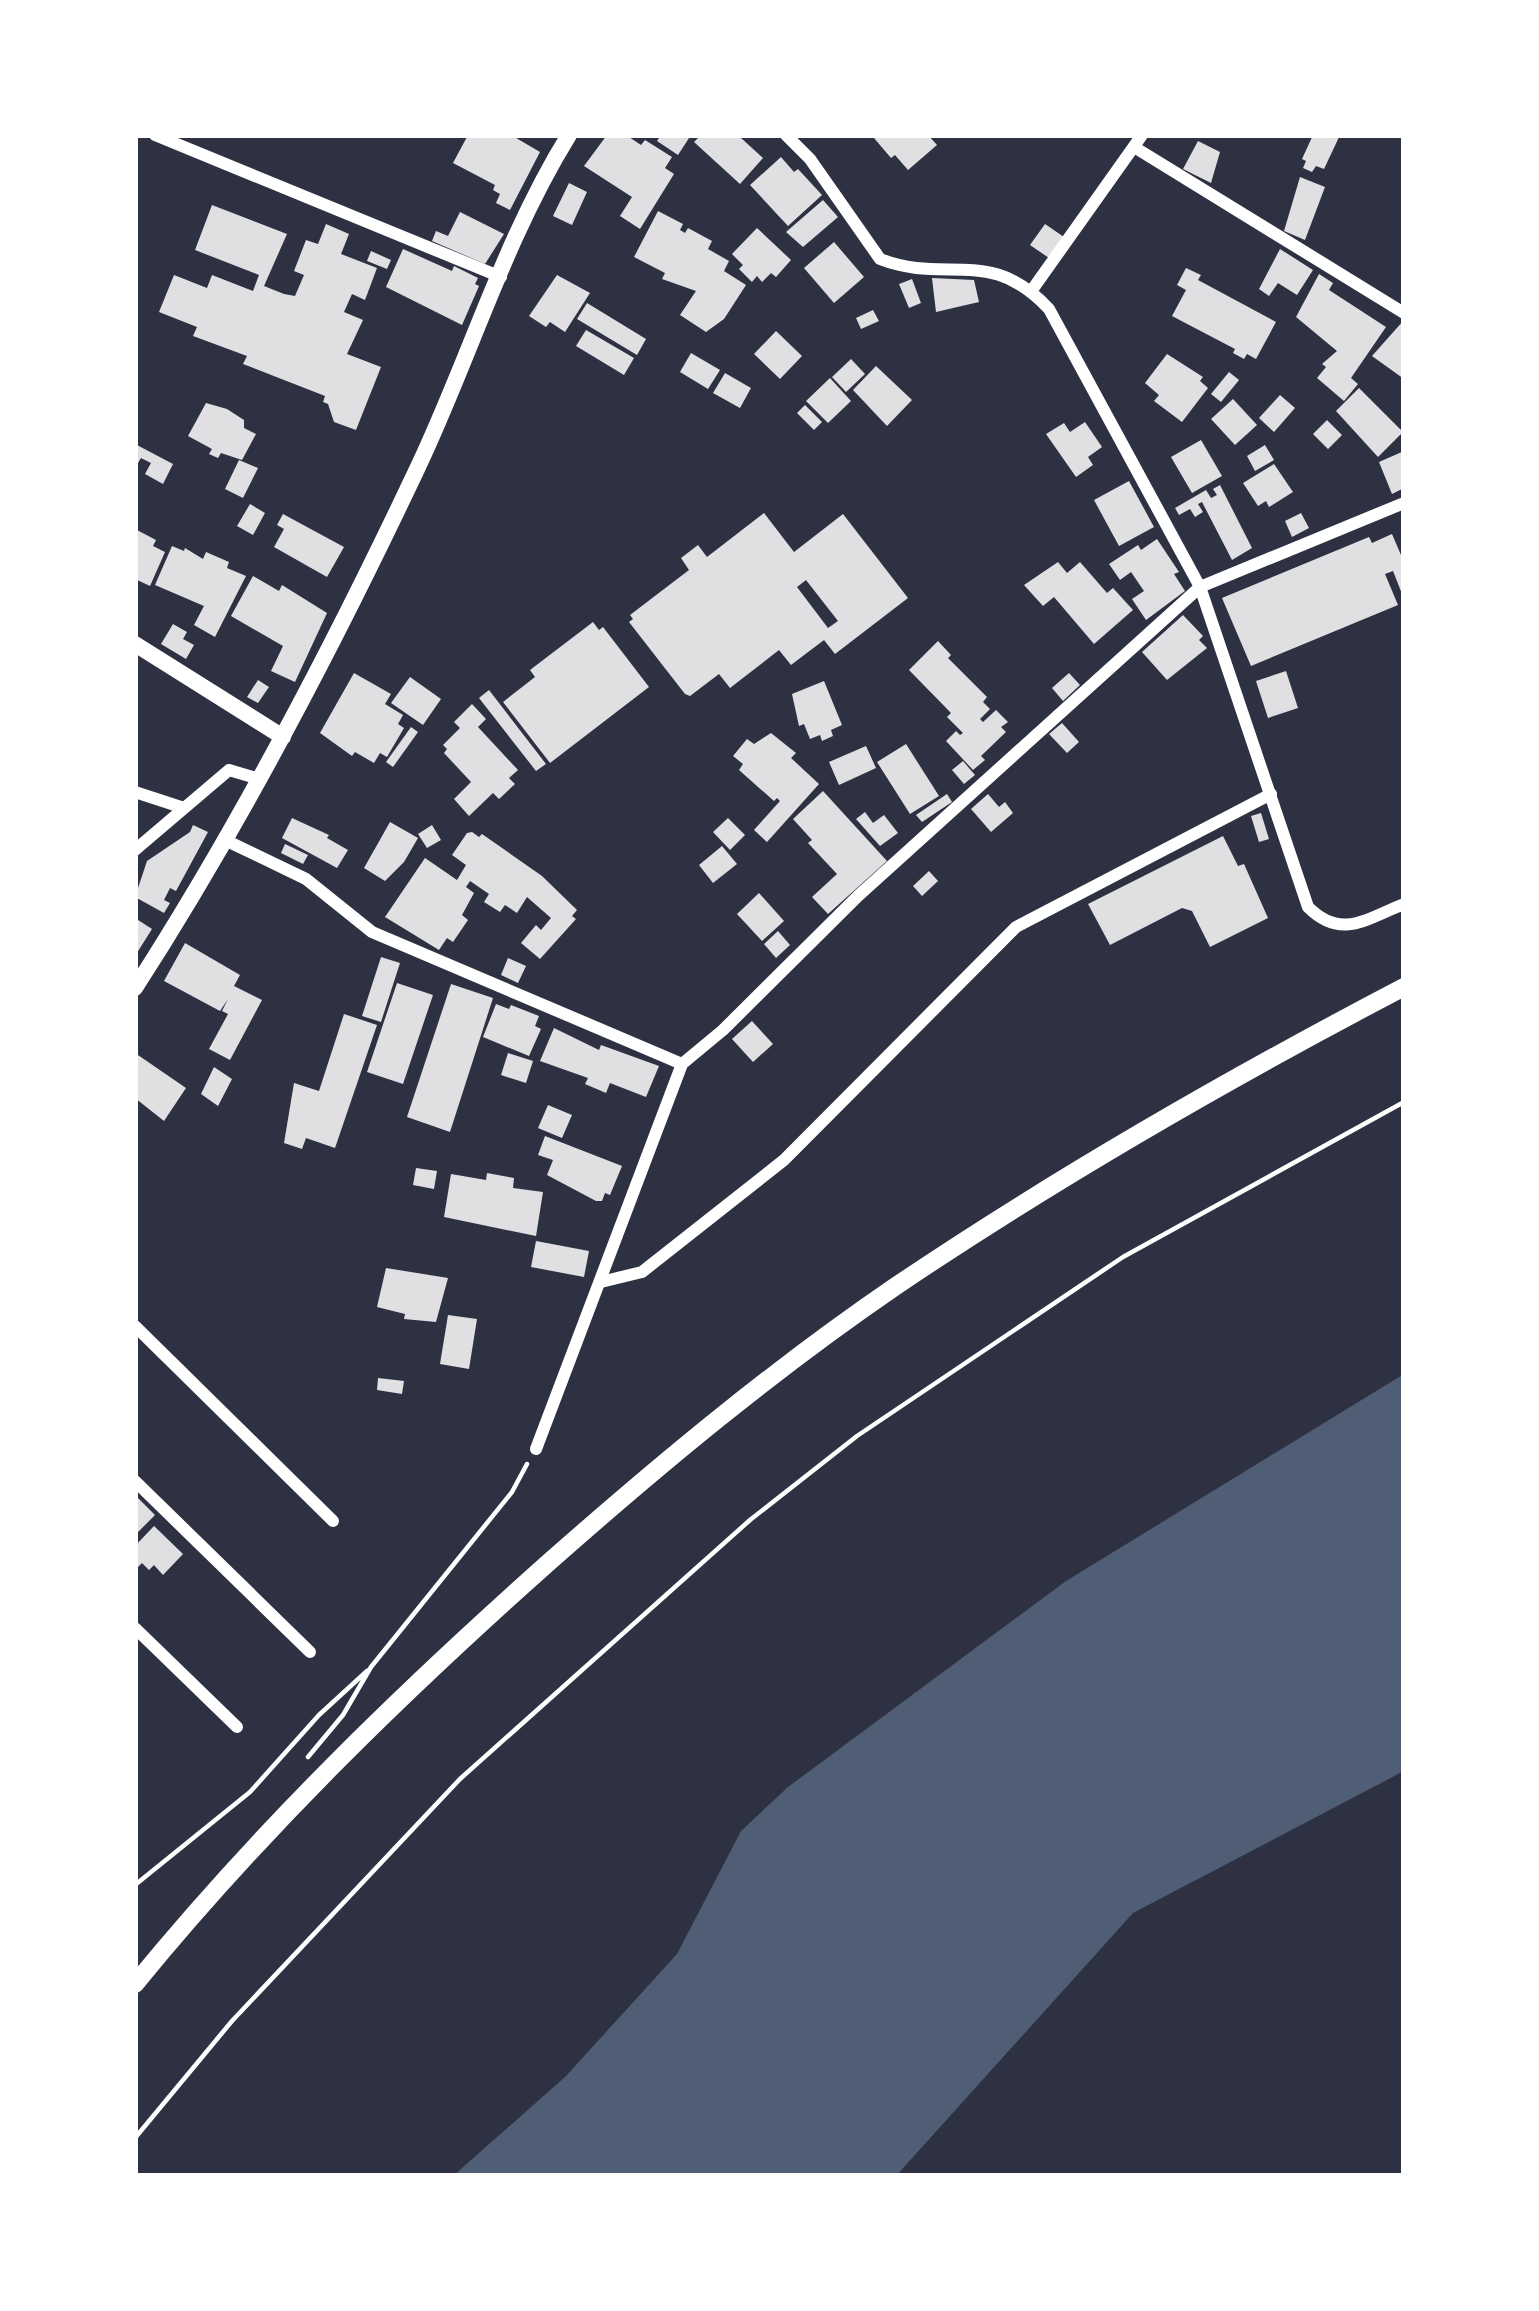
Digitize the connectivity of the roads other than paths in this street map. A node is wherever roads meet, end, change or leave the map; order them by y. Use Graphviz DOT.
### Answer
graph roads {
  1 [pos="155,135"];
  2 [pos="569,135"];
  3 [pos="786,135"];
  4 [pos="1138,141"];
  5 [pos="501,278"];
  6 [pos="1032,290"];
  7 [pos="1404,313"];
  8 [pos="1404,503"];
  9 [pos="1200,587"];
  10 [pos="135,644"];
  11 [pos="283,736"];
  12 [pos="259,779"];
  13 [pos="135,792"];
  14 [pos="1271,794"];
  15 [pos="184,808"];
  16 [pos="225,840"];
  17 [pos="135,850"];
  18 [pos="1404,904"];
  19 [pos="1404,987"];
  20 [pos="135,988"];
  21 [pos="682,1064"];
  22 [pos="601,1282"];
  23 [pos="135,1326"];
  24 [pos="536,1449"];
  25 [pos="135,1481"];
  26 [pos="333,1522"];
  27 [pos="135,1628"];
  28 [pos="310,1652"];
  29 [pos="237,1727"];
  30 [pos="135,1984"];
  1 -- 5 [label="street"];
  2 -- 5 [label="street"];
  3 -- 6 [label="street"];
  4 -- 6 [label="street"];
  4 -- 7 [label="street"];
  5 -- 11 [label="street"];
  6 -- 9 [label="street"];
  8 -- 9 [label="street"];
  9 -- 14 [label="street"];
  9 -- 21 [label="street"];
  10 -- 11 [label="street"];
  11 -- 12 [label="street"];
  12 -- 15 [label="street"];
  12 -- 16 [label="street"];
  13 -- 15 [label="street"];
  14 -- 18 [label="street"];
  14 -- 22 [label="street"];
  15 -- 17 [label="street"];
  16 -- 20 [label="street"];
  16 -- 21 [label="street"];
  19 -- 30 [label="main road"];
  21 -- 22 [label="street"];
  22 -- 24 [label="street"];
  23 -- 26 [label="street"];
  25 -- 28 [label="street"];
  27 -- 29 [label="street"];
}
